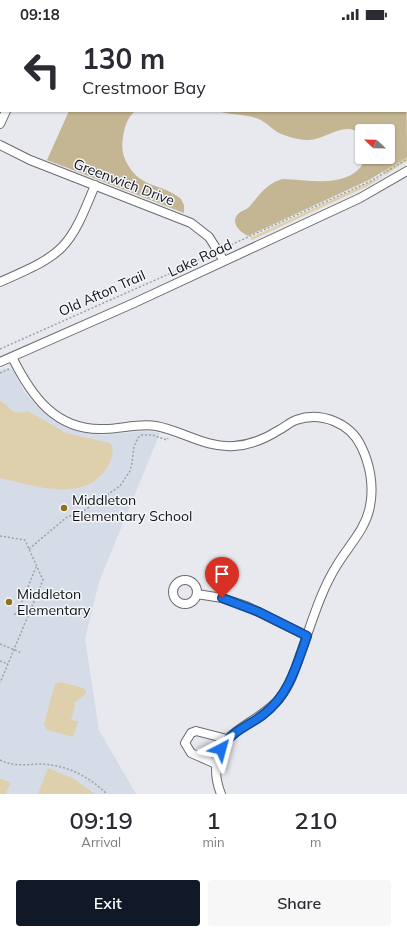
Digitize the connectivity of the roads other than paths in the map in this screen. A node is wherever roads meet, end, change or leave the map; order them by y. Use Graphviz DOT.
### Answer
graph roads {
  1 [pos="6,112"];
  2 [pos="0,124"];
  3 [pos="0,145"];
  4 [pos="407,171"];
  5 [pos="95,185"];
  6 [pos="224,262"];
  7 [pos="0,282"];
  8 [pos="12,356"];
  9 [pos="0,362"];
  10 [pos="197,594"];
  11 [pos="307,636"];
  12 [pos="227,739"];
  13 [pos="216,764"];
  14 [pos="221,794"];
  1 -- 2 [label="street"];
  3 -- 5 [label="street, Greenwich Drive"];
  4 -- 6 [label="street, Lake Road"];
  5 -- 6 [label="street, Greenwich Drive"];
  5 -- 7 [label="street"];
  6 -- 8 [label="street, Lake Road"];
  8 -- 9 [label="street, Lake Road"];
  8 -- 11 [label="street"];
  10 -- 11 [label="street"];
  11 -- 12 [label="street"];
  12 -- 13 [label="street"];
  12 -- 13 [label="street"];
  13 -- 14 [label="street"];
}
